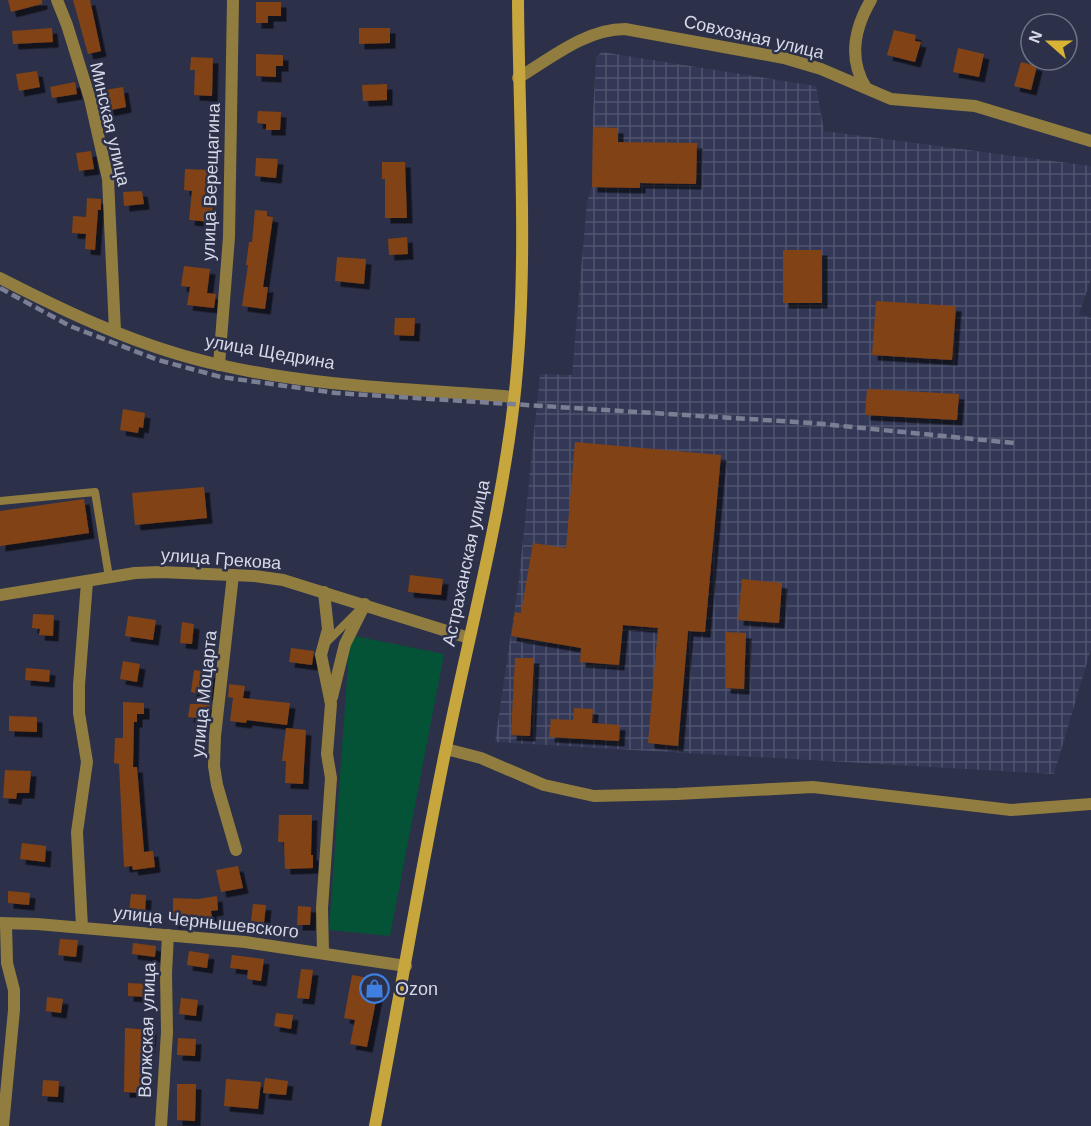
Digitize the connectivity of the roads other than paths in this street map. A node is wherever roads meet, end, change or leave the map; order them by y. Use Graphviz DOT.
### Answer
graph roads {
  1 [pos="57,0"];
  2 [pos="233,0"];
  3 [pos="518,0"];
  4 [pos="871,0"];
  5 [pos="519,78"];
  6 [pos="866,88"];
  7 [pos="1091,141"];
  8 [pos="0,278"];
  9 [pos="115,331"];
  10 [pos="219,365"];
  11 [pos="514,397"];
  12 [pos="0,501"];
  13 [pos="233,575"];
  14 [pos="109,577"];
  15 [pos="87,582"];
  16 [pos="324,592"];
  17 [pos="0,595"];
  18 [pos="365,604"];
  19 [pos="469,638"];
  20 [pos="326,643"];
  21 [pos="331,704"];
  22 [pos="446,749"];
  23 [pos="1091,804"];
  24 [pos="236,850"];
  25 [pos="3,923"];
  26 [pos="82,927"];
  27 [pos="168,935"];
  28 [pos="324,952"];
  29 [pos="406,966"];
  30 [pos="3,1126"];
  31 [pos="161,1126"];
  32 [pos="375,1126"];
  1 -- 9 [label="street, Минская улица"];
  2 -- 10 [label="street, улица Верещагина"];
  3 -- 5 [label="main road, Астраханская улица"];
  4 -- 6 [label="street"];
  5 -- 6 [label="street, Совхозная улица"];
  5 -- 11 [label="main road, Астраханская улица"];
  6 -- 7 [label="street, Совхозная улица"];
  8 -- 9 [label="street, улица Щедрина"];
  9 -- 10 [label="street, улица Щедрина"];
  10 -- 11 [label="street, улица Щедрина"];
  11 -- 19 [label="main road, Астраханская улица"];
  12 -- 14 [label="lane"];
  13 -- 14 [label="street, улица Грекова"];
  13 -- 16 [label="street, улица Грекова"];
  13 -- 24 [label="street, улица Моцарта"];
  14 -- 15 [label="street, улица Грекова"];
  15 -- 17 [label="street, улица Грекова"];
  15 -- 26 [label="street"];
  16 -- 18 [label="street, улица Грекова"];
  16 -- 20 [label="street"];
  18 -- 19 [label="street, улица Грекова"];
  18 -- 20 [label="lane"];
  18 -- 21 [label="street"];
  19 -- 22 [label="main road, Астраханская улица"];
  20 -- 21 [label="street"];
  21 -- 28 [label="street"];
  22 -- 23 [label="street"];
  22 -- 29 [label="main road, Астраханская улица"];
  25 -- 26 [label="street, улица Чернышевского"];
  25 -- 30 [label="street"];
  26 -- 27 [label="street, улица Чернышевского"];
  27 -- 28 [label="street, улица Чернышевского"];
  27 -- 31 [label="street, Волжская улица"];
  28 -- 29 [label="street, улица Чернышевского"];
  29 -- 32 [label="main road, Астраханская улица"];
}
